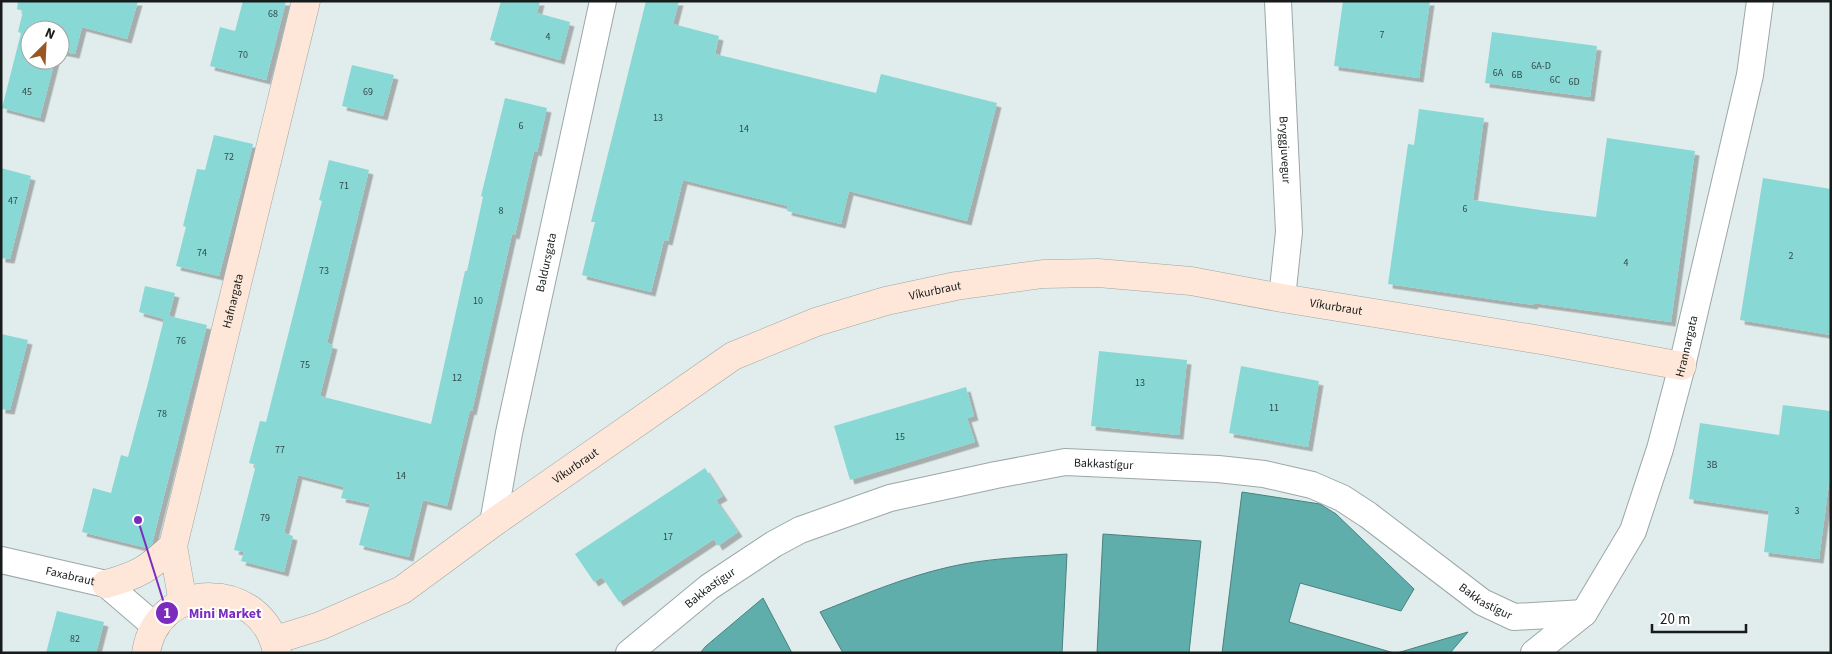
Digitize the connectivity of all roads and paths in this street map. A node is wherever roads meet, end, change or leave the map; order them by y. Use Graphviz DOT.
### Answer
graph roads {
  1 [pos="306,1"];
  2 [pos="604,1"];
  3 [pos="1278,1"];
  4 [pos="1760,1"];
  5 [pos="1282,298"];
  6 [pos="1682,366"];
  7 [pos="493,523"];
  8 [pos="174,546"];
  9 [pos="1,560"];
  10 [pos="106,584"];
  11 [pos="183,603"];
  12 [pos="1584,613"];
  13 [pos="156,626"];
  14 [pos="276,647"];
  15 [pos="146,653"];
  16 [pos="629,653"];
  17 [pos="1534,653"];
  1 -- 8 [label="street, Hafnargata"];
  2 -- 7 [label="street, Baldursgata"];
  3 -- 5 [label="street, Bryggjuvegur"];
  4 -- 6 [label="street, Hrannargata"];
  5 -- 6 [label="street, Víkurbraut"];
  5 -- 7 [label="street, Víkurbraut"];
  6 -- 12 [label="street, Hrannargata"];
  7 -- 14 [label="street, Víkurbraut"];
  8 -- 10 [label="street"];
  8 -- 11 [label="street, Hafnargata"];
  9 -- 10 [label="street, Faxabraut"];
  10 -- 13 [label="street, Faxabraut"];
  11 -- 13 [label="street"];
  11 -- 14 [label="street"];
  12 -- 16 [label="street, Bakkastígur"];
  12 -- 17 [label="street, Hrannargata"];
  13 -- 15 [label="street"];
}
